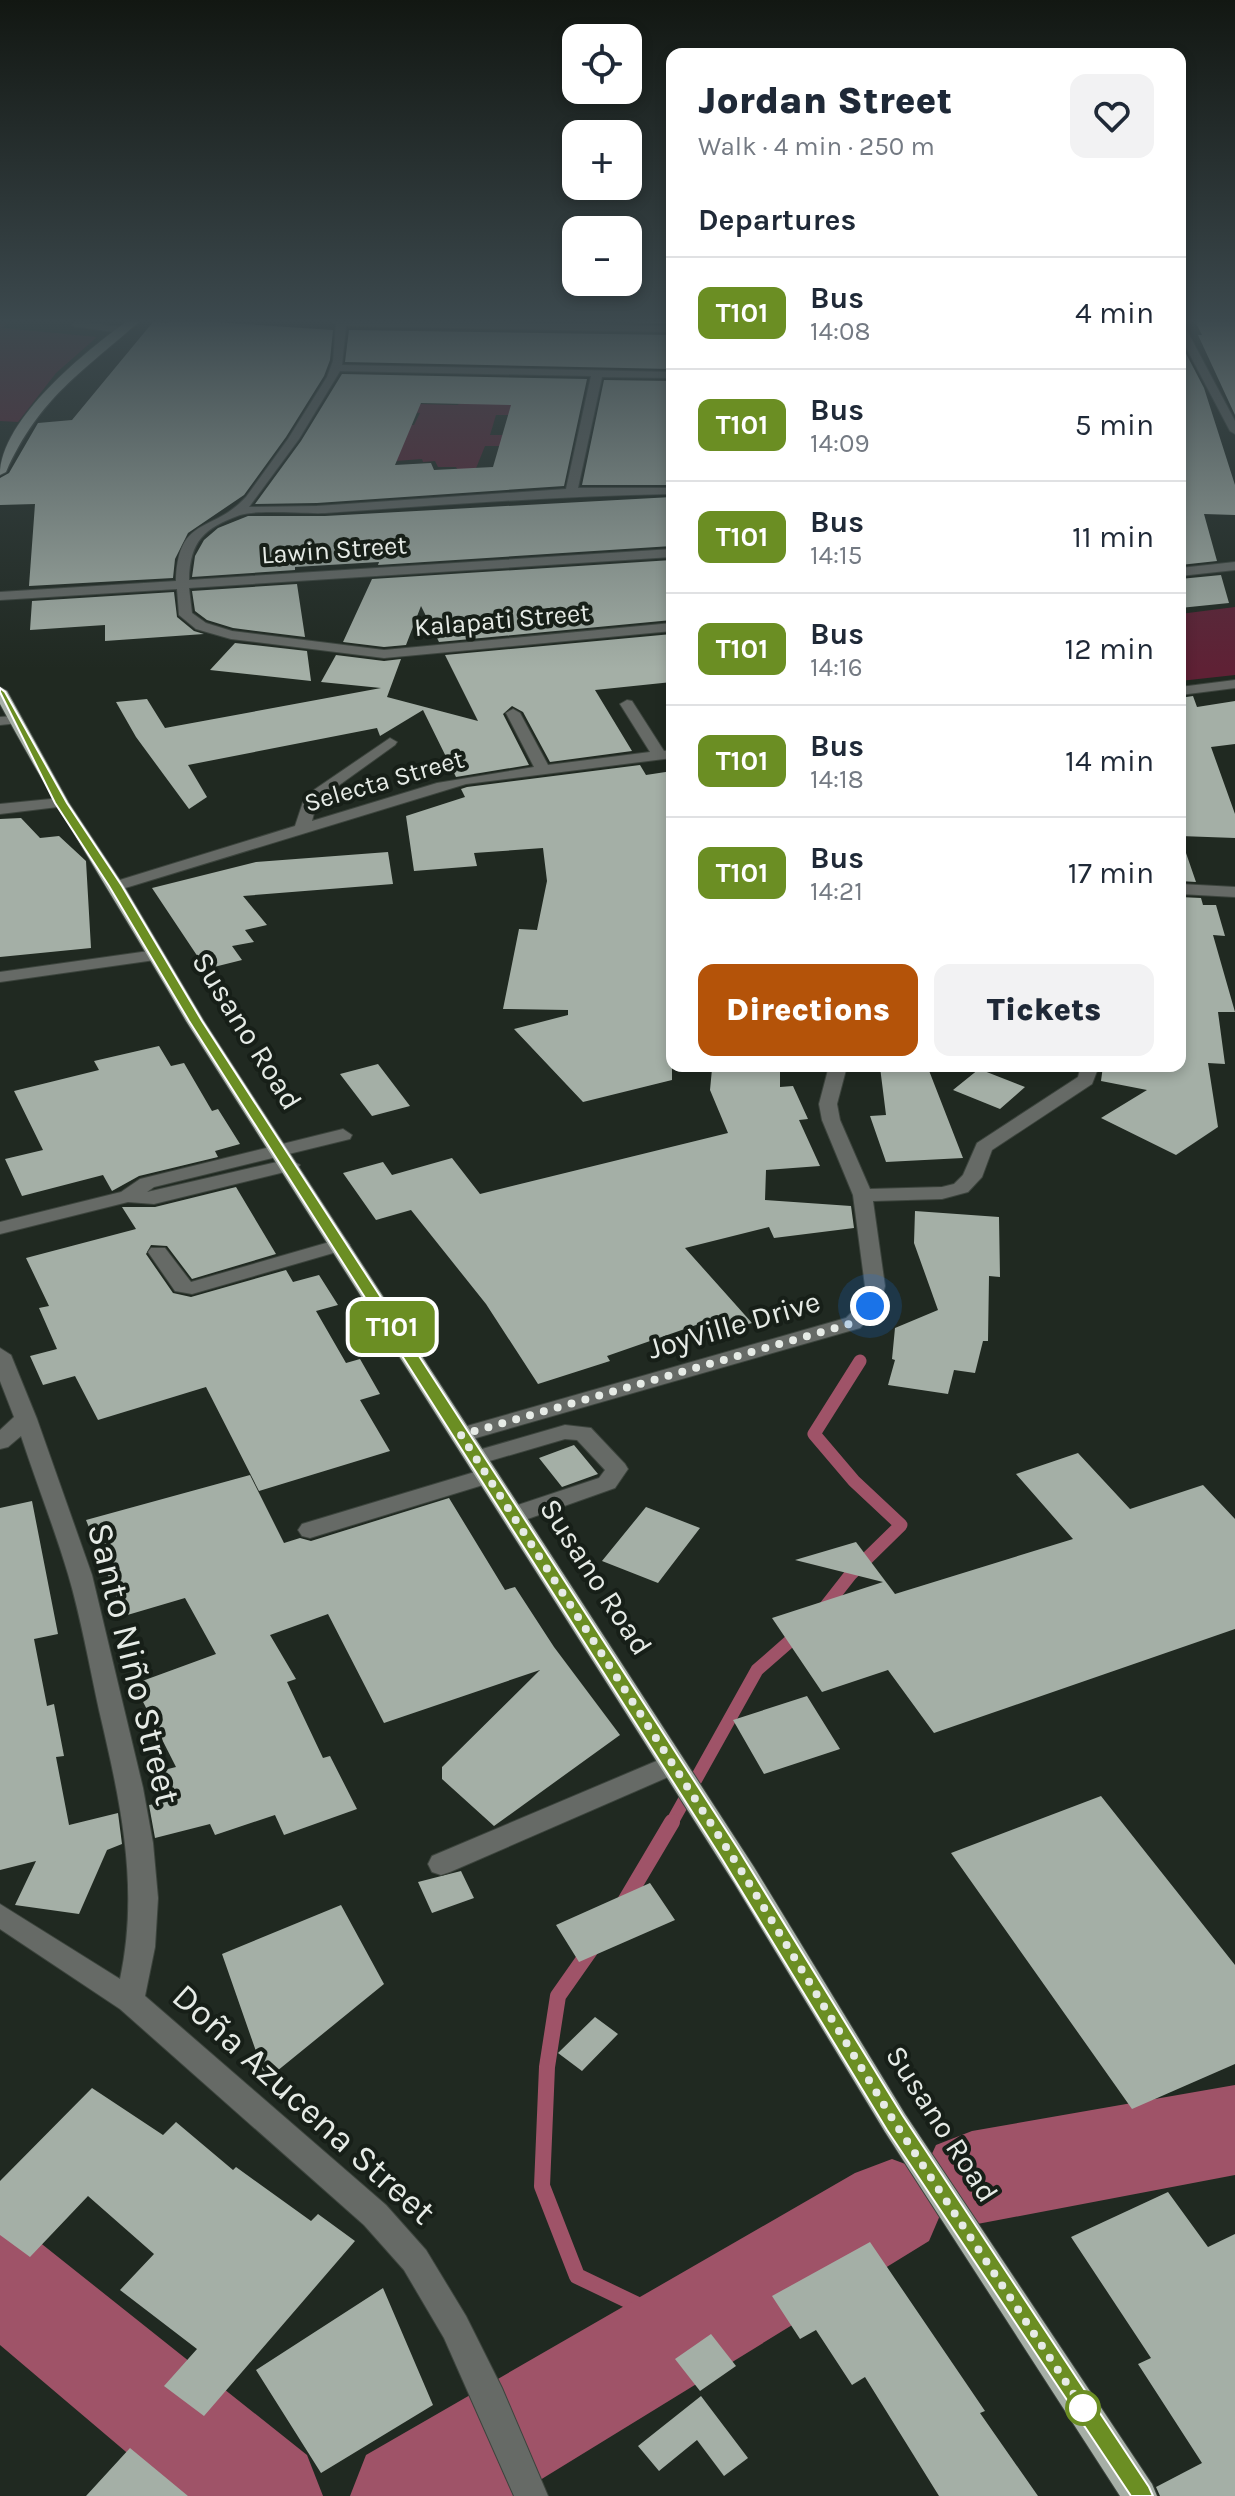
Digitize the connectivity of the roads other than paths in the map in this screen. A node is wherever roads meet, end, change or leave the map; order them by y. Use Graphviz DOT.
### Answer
graph roads {
  1 [pos="19,435"];
  2 [pos="295,435"];
  3 [pos="583,435"];
  4 [pos="1,469"];
  5 [pos="666,491"];
  6 [pos="571,492"];
  7 [pos="239,511"];
  8 [pos="666,553"];
  9 [pos="1235,566"];
  10 [pos="1186,571"];
  11 [pos="184,584"];
  12 [pos="0,596"];
  13 [pos="666,628"];
  14 [pos="1235,684"];
  15 [pos="1186,690"];
  16 [pos="0,691"];
  17 [pos="627,704"];
  18 [pos="513,713"];
  19 [pos="7,721"];
  20 [pos="390,742"];
  21 [pos="666,755"];
  22 [pos="543,770"];
  23 [pos="0,797"];
  24 [pos="58,797"];
  25 [pos="0,809"];
  26 [pos="302,828"];
  27 [pos="116,886"];
  28 [pos="1186,889"];
  29 [pos="1235,892"];
  30 [pos="156,955"];
  31 [pos="0,977"];
  32 [pos="836,1072"];
  33 [pos="1088,1072"];
  34 [pos="343,1135"];
  35 [pos="285,1158"];
  36 [pos="863,1195"];
  37 [pos="0,1228"];
  38 [pos="340,1245"];
  39 [pos="158,1252"];
  40 [pos="0,1355"];
  41 [pos="26,1419"];
  42 [pos="461,1435"];
  43 [pos="0,1442"];
  44 [pos="482,1467"];
  45 [pos="514,1515"];
  46 [pos="310,1530"];
  47 [pos="673,1764"];
  48 [pos="441,1864"];
  49 [pos="0,1915"];
  50 [pos="130,2000"];
  51 [pos="525,2482"];
  52 [pos="1140,2496"];
  1 -- 4 [label="main road"];
  2 -- 7 [label="street"];
  3 -- 6 [label="street"];
  5 -- 6 [label="street"];
  6 -- 7 [label="street"];
  7 -- 11 [label="street"];
  8 -- 11 [label="street, Lawin Street"];
  9 -- 10 [label="street"];
  11 -- 12 [label="street, Lawin Street"];
  11 -- 13 [label="street, Kalapati Street"];
  14 -- 15 [label="street"];
  16 -- 19 [label="main road, Susano Road"];
  17 -- 21 [label="street"];
  18 -- 22 [label="street"];
  19 -- 24 [label="main road, Susano Road"];
  20 -- 26 [label="street"];
  21 -- 22 [label="street, Selecta Street"];
  22 -- 26 [label="street, Selecta Street"];
  23 -- 24 [label="street"];
  24 -- 25 [label="street"];
  24 -- 27 [label="main road, Susano Road"];
  26 -- 27 [label="street, Selecta Street"];
  27 -- 30 [label="main road, Susano Road"];
  28 -- 29 [label="street"];
  30 -- 31 [label="street"];
  30 -- 35 [label="main road, Susano Road"];
  32 -- 36 [label="street, JoyVille Drive"];
  33 -- 36 [label="street"];
  34 -- 35 [label="street"];
  35 -- 37 [label="street"];
  35 -- 38 [label="main road, Susano Road"];
  36 -- 42 [label="street, JoyVille Drive"];
  38 -- 39 [label="street"];
  38 -- 42 [label="main road, Susano Road"];
  40 -- 41 [label="street, Santo Niño Street"];
  41 -- 43 [label="street"];
  41 -- 50 [label="street, Santo Niño Street"];
  42 -- 44 [label="main road, Susano Road"];
  44 -- 45 [label="main road, Susano Road"];
  44 -- 45 [label="street"];
  44 -- 46 [label="street"];
  45 -- 47 [label="main road, Susano Road"];
  47 -- 48 [label="street"];
  47 -- 52 [label="main road, Susano Road"];
  49 -- 50 [label="street, Doña Azucena Street"];
  50 -- 51 [label="street, Doña Azucena Street"];
}
